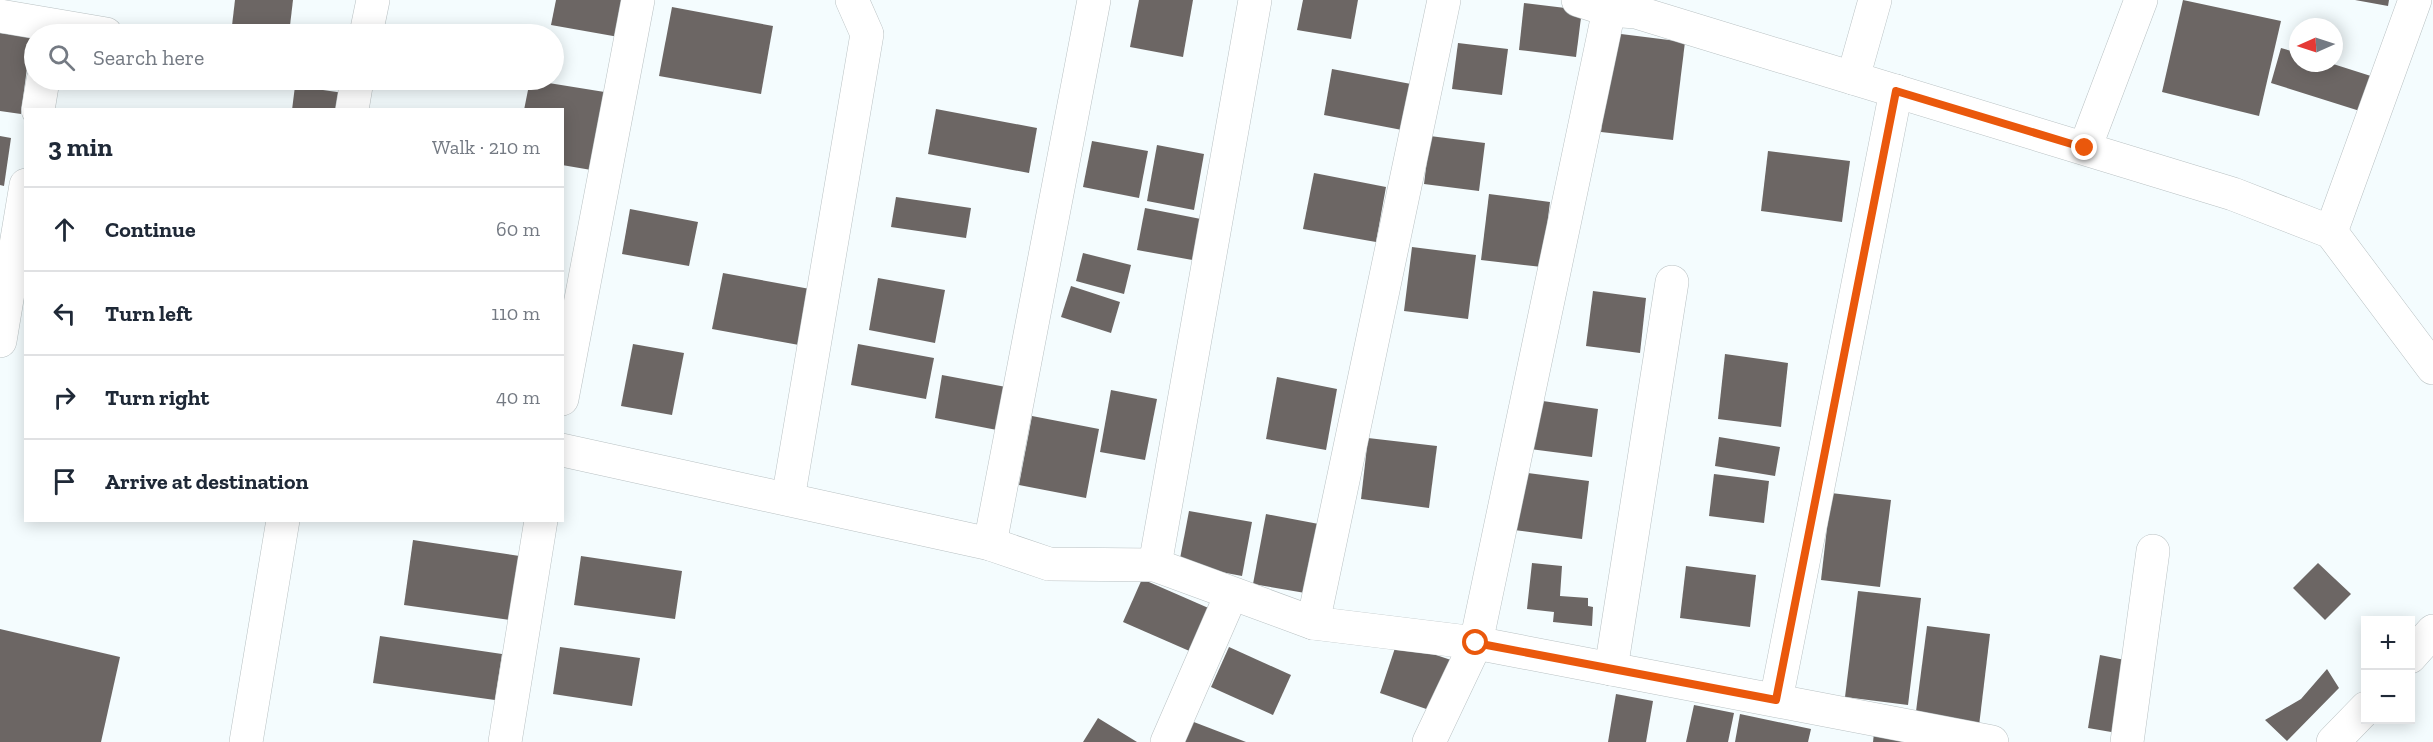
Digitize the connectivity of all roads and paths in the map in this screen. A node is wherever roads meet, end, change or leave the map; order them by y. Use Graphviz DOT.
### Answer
graph roads {
  1 [pos="373,0"];
  2 [pos="638,0"];
  3 [pos="852,0"];
  4 [pos="1094,0"];
  5 [pos="1255,0"];
  6 [pos="1444,0"];
  7 [pos="1578,0"];
  8 [pos="1875,0"];
  9 [pos="2141,0"];
  10 [pos="2415,0"];
  11 [pos="1628,7"];
  12 [pos="0,16"];
  13 [pos="53,20"];
  14 [pos="68,24"];
  15 [pos="368,24"];
  16 [pos="1853,78"];
  17 [pos="41,90"];
  18 [pos="355,90"];
  19 [pos="1896,91"];
  20 [pos="38,108"];
  21 [pos="352,108"];
  22 [pos="2085,148"];
  23 [pos="24,197"];
  24 [pos="2331,232"];
  25 [pos="1672,282"];
  26 [pos="0,341"];
  27 [pos="2430,357"];
  28 [pos="564,388"];
  29 [pos="564,450"];
  30 [pos="788,499"];
  31 [pos="283,522"];
  32 [pos="542,522"];
  33 [pos="990,544"];
  34 [pos="2153,551"];
  35 [pos="1155,565"];
  36 [pos="1231,595"];
  37 [pos="1313,623"];
  38 [pos="2433,631"];
  39 [pos="1476,643"];
  40 [pos="2415,651"];
  41 [pos="1611,669"];
  42 [pos="1776,700"];
  43 [pos="2361,713"];
  44 [pos="1862,730"];
  45 [pos="246,742"];
  46 [pos="506,742"];
  47 [pos="1167,742"];
  48 [pos="1429,742"];
  49 [pos="1992,742"];
  50 [pos="2127,742"];
  51 [pos="2333,742"];
  1 -- 15 [label="street"];
  2 -- 28 [label="street"];
  3 -- 30 [label="street"];
  4 -- 33 [label="street"];
  5 -- 35 [label="street"];
  6 -- 37 [label="street"];
  7 -- 11 [label="street"];
  8 -- 16 [label="street"];
  9 -- 22 [label="street"];
  10 -- 24 [label="street"];
  11 -- 16 [label="street"];
  11 -- 39 [label="street"];
  12 -- 13 [label="street"];
  13 -- 14 [label="street"];
  16 -- 19 [label="street"];
  17 -- 20 [label="street"];
  18 -- 21 [label="street"];
  19 -- 22 [label="street"];
  19 -- 42 [label="street"];
  22 -- 24 [label="street"];
  23 -- 26 [label="street"];
  24 -- 27 [label="street"];
  25 -- 41 [label="street"];
  29 -- 30 [label="street"];
  30 -- 33 [label="street"];
  31 -- 45 [label="street"];
  32 -- 46 [label="street"];
  33 -- 35 [label="street"];
  34 -- 50 [label="street"];
  35 -- 36 [label="street"];
  36 -- 37 [label="street"];
  36 -- 47 [label="street"];
  37 -- 39 [label="street"];
  38 -- 40 [label="street"];
  39 -- 41 [label="street"];
  39 -- 48 [label="street"];
  41 -- 42 [label="street"];
  42 -- 44 [label="street"];
  43 -- 51 [label="street"];
  44 -- 49 [label="street"];
}
